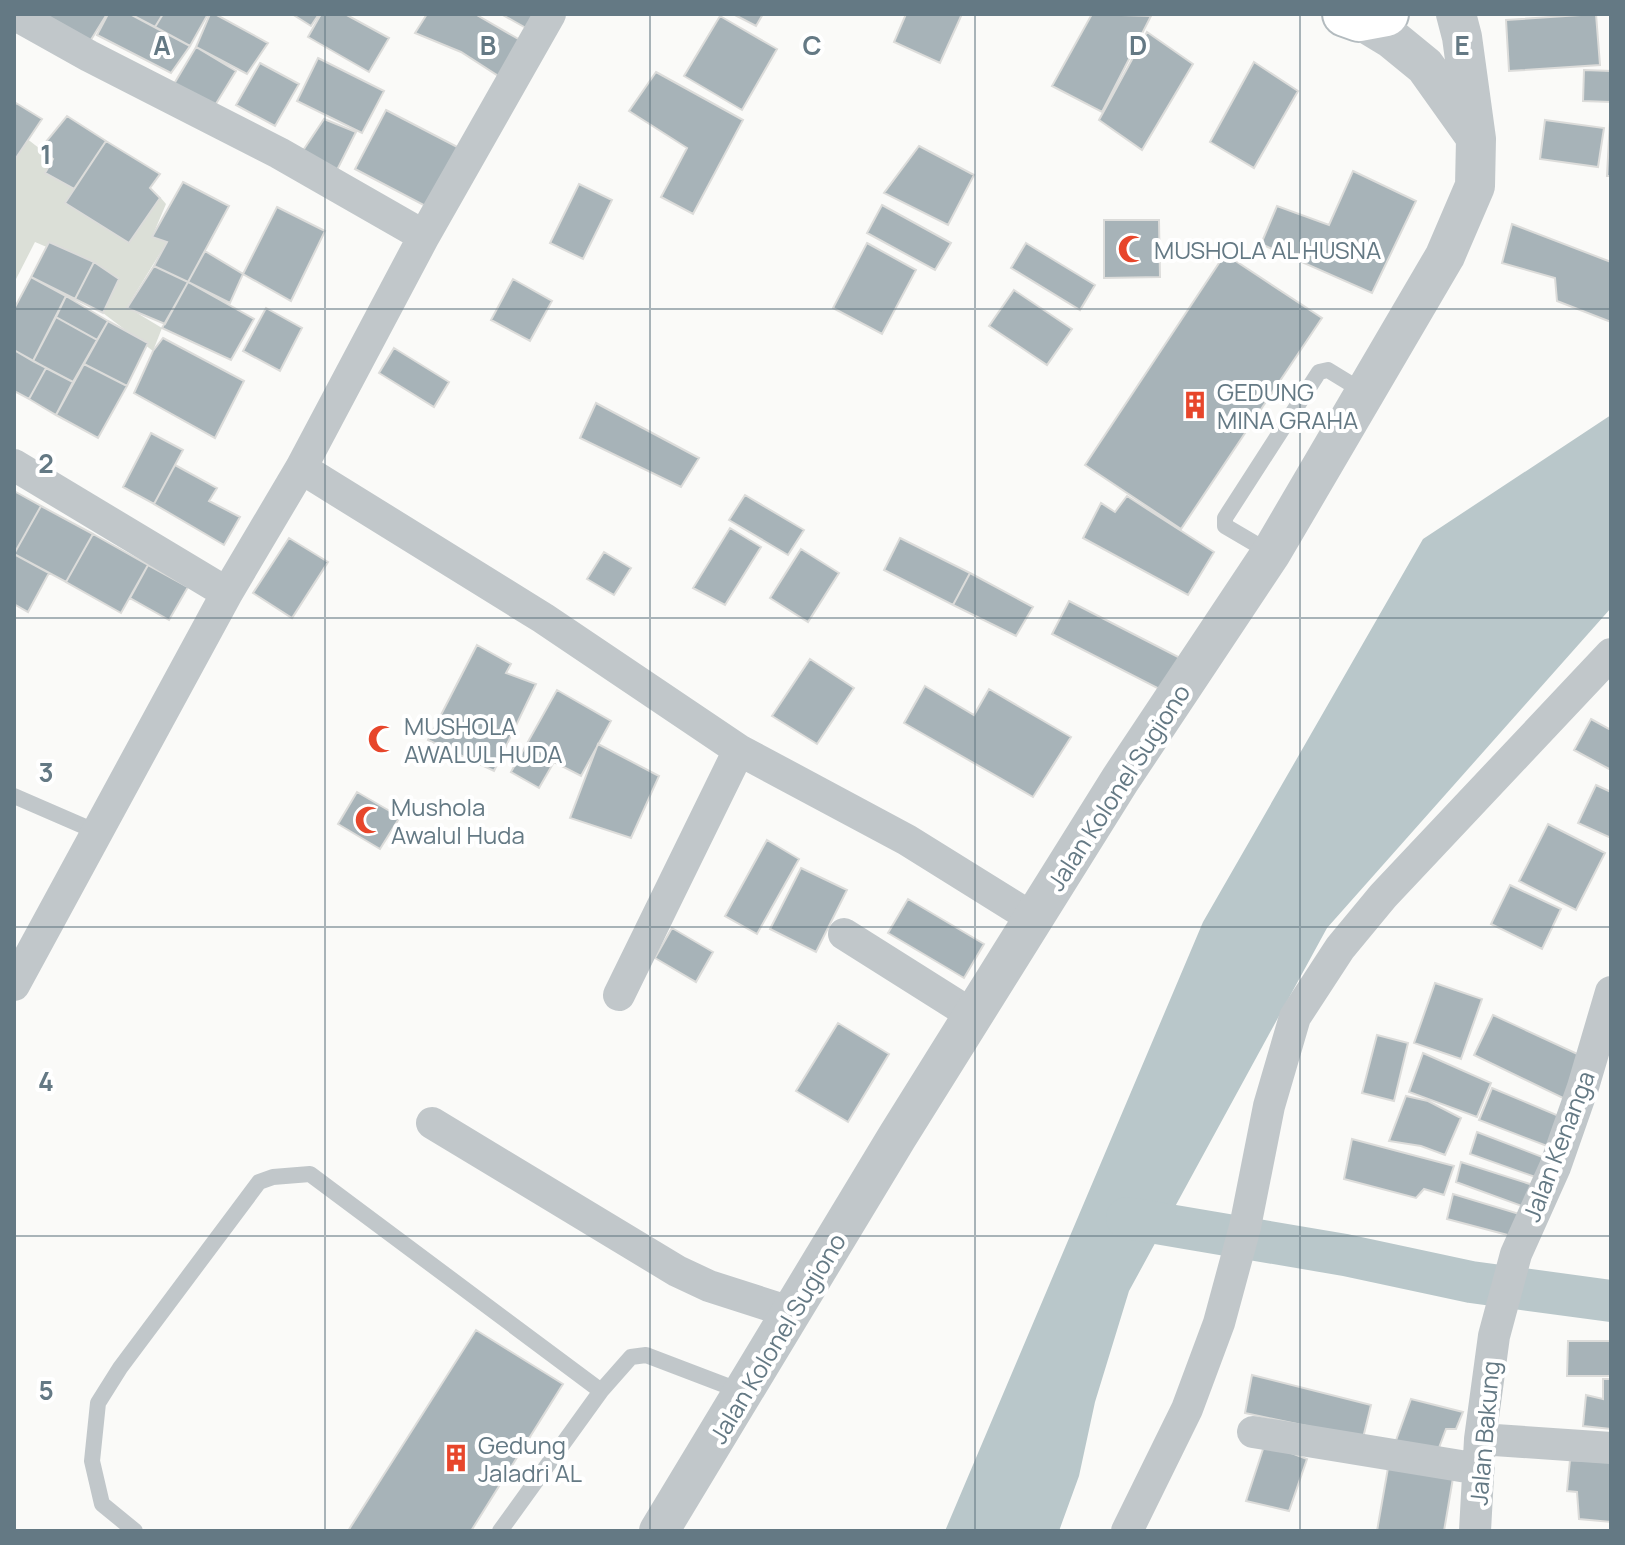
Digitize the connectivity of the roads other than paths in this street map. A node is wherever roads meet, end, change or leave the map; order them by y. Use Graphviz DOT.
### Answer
graph roads {
  1 [pos="14,14"];
  2 [pos="550,14"];
  3 [pos="1456,14"];
  4 [pos="1363,16"];
  5 [pos="1476,139"];
  6 [pos="424,236"];
  7 [pos="1366,393"];
  8 [pos="14,465"];
  9 [pos="301,468"];
  10 [pos="1271,553"];
  11 [pos="227,593"];
  12 [pos="1611,654"];
  13 [pos="739,750"];
  14 [pos="14,796"];
  15 [pos="97,832"];
  16 [pos="1034,919"];
  17 [pos="844,934"];
  18 [pos="14,985"];
  19 [pos="1611,992"];
  20 [pos="619,995"];
  21 [pos="974,1016"];
  22 [pos="432,1123"];
  23 [pos="793,1313"];
  24 [pos="1494,1336"];
  25 [pos="601,1391"];
  26 [pos="744,1393"];
  27 [pos="1253,1432"];
  28 [pos="1611,1448"];
  29 [pos="1480,1454"];
  30 [pos="135,1531"];
  31 [pos="500,1531"];
  32 [pos="659,1531"];
  33 [pos="1127,1531"];
  34 [pos="1475,1531"];
  1 -- 6 [label="street"];
  2 -- 6 [label="street"];
  3 -- 5 [label="street, Jalan Kolonel Sugiono"];
  4 -- 5 [label="street"];
  5 -- 7 [label="street, Jalan Kolonel Sugiono"];
  6 -- 9 [label="street"];
  7 -- 10 [label="street, Jalan Kolonel Sugiono"];
  7 -- 10 [label="lane"];
  8 -- 11 [label="street"];
  9 -- 11 [label="street"];
  9 -- 13 [label="street"];
  10 -- 16 [label="street, Jalan Kolonel Sugiono"];
  11 -- 15 [label="street"];
  12 -- 33 [label="street"];
  13 -- 16 [label="street"];
  13 -- 20 [label="street"];
  14 -- 15 [label="lane"];
  15 -- 18 [label="street"];
  16 -- 21 [label="street, Jalan Kolonel Sugiono"];
  17 -- 21 [label="street"];
  19 -- 24 [label="street, Jalan Kenanga"];
  21 -- 23 [label="street, Jalan Kolonel Sugiono"];
  22 -- 23 [label="street"];
  23 -- 26 [label="street, Jalan Kolonel Sugiono"];
  24 -- 29 [label="street, Jalan Bakung"];
  25 -- 26 [label="lane"];
  25 -- 30 [label="lane"];
  25 -- 31 [label="lane"];
  26 -- 32 [label="street, Jalan Kolonel Sugiono"];
  27 -- 29 [label="street"];
  28 -- 29 [label="street"];
  29 -- 34 [label="street, Jalan Bakung"];
}
